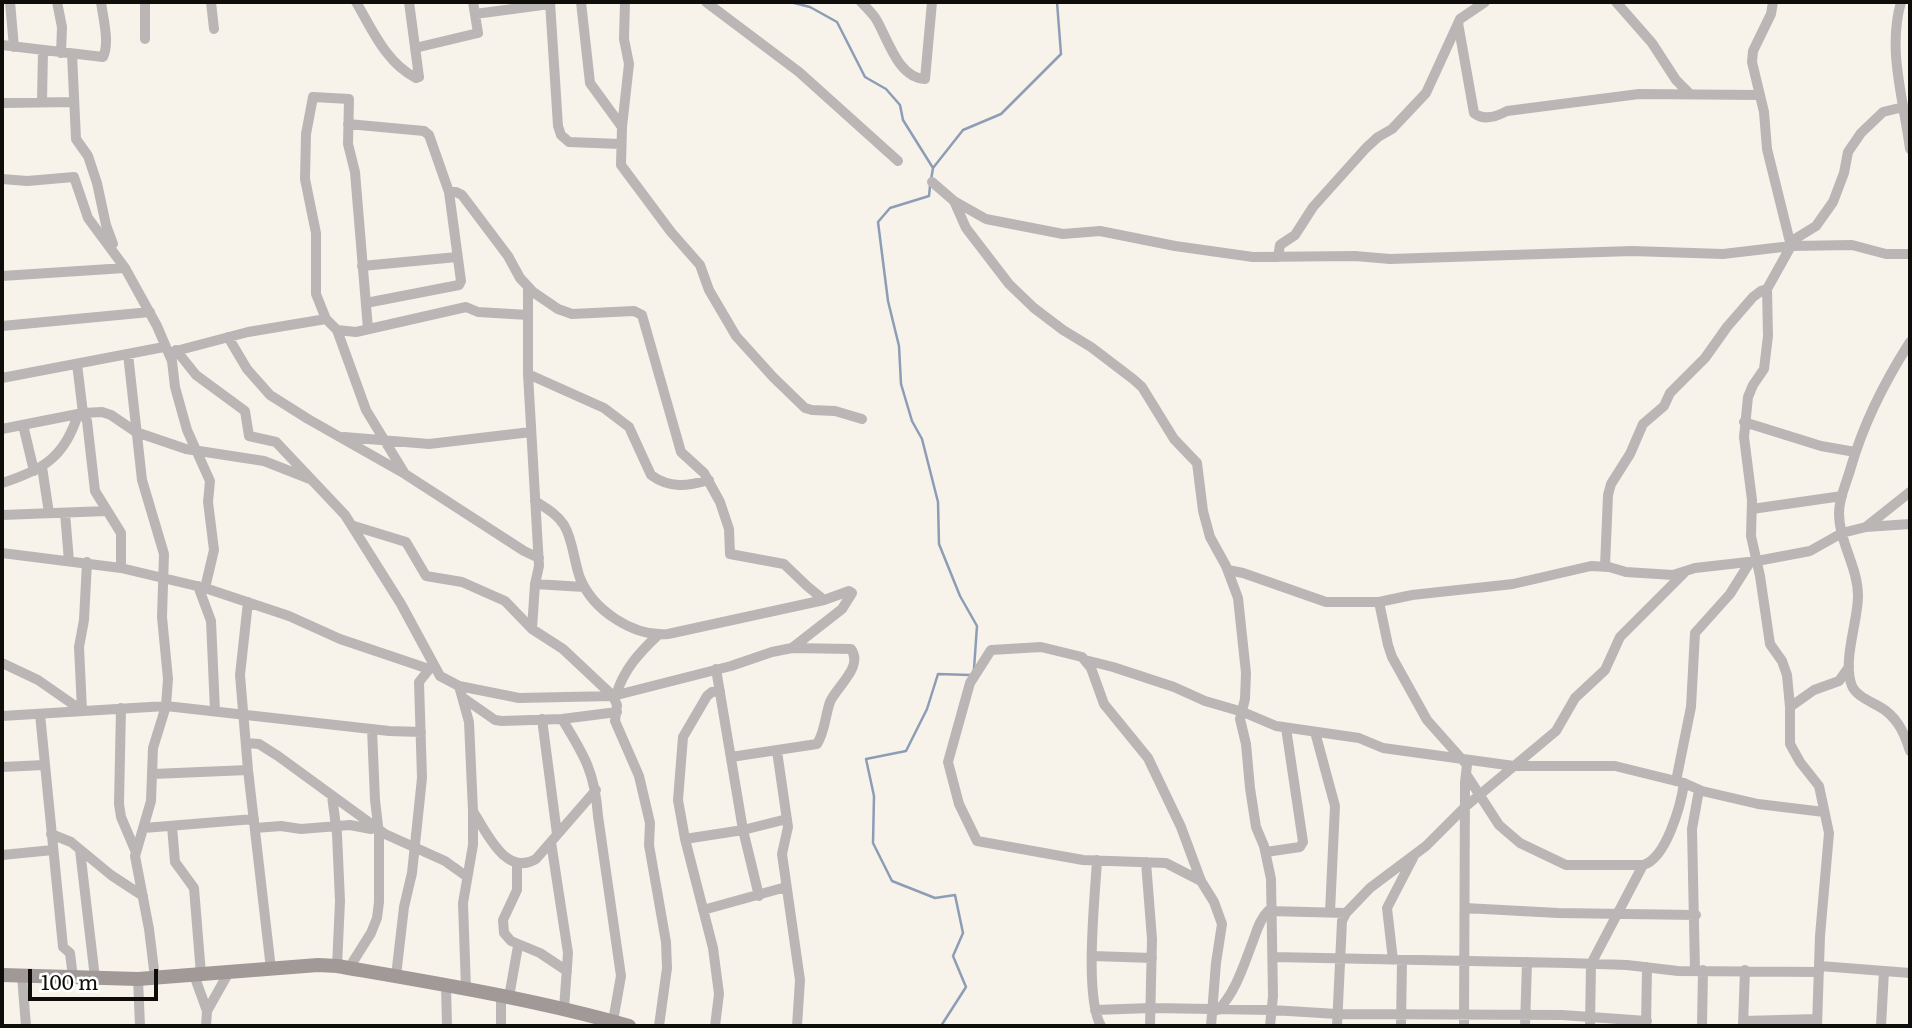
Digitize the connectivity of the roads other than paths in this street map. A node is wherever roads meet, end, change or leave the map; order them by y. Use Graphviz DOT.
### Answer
graph roads {
  1 [pos="10,2"];
  2 [pos="57,2"];
  3 [pos="101,2"];
  4 [pos="145,2"];
  5 [pos="211,2"];
  6 [pos="356,2"];
  7 [pos="409,2"];
  8 [pos="473,2"];
  9 [pos="581,2"];
  10 [pos="625,2"];
  11 [pos="706,2"];
  12 [pos="861,2"];
  13 [pos="932,2"];
  14 [pos="1485,2"];
  15 [pos="1616,2"];
  16 [pos="1773,2"];
  17 [pos="1901,2"];
  18 [pos="550,3"];
  19 [pos="475,14"];
  20 [pos="1458,23"];
  21 [pos="214,29"];
  22 [pos="145,38"];
  23 [pos="2,45"];
  24 [pos="14,47"];
  25 [pos="415,48"];
  26 [pos="43,51"];
  27 [pos="67,54"];
  28 [pos="1690,94"];
  29 [pos="1759,95"];
  30 [pos="42,102"];
  31 [pos="73,102"];
  32 [pos="2,103"];
  33 [pos="1906,112"];
  34 [pos="348,124"];
  35 [pos="622,127"];
  36 [pos="621,144"];
  37 [pos="1910,149"];
  38 [pos="898,161"];
  39 [pos="2,179"];
  40 [pos="932,182"];
  41 [pos="449,192"];
  42 [pos="954,201"];
  43 [pos="1790,244"];
  44 [pos="1910,254"];
  45 [pos="457,257"];
  46 [pos="1278,257"];
  47 [pos="122,264"];
  48 [pos="362,266"];
  49 [pos="2,276"];
  50 [pos="528,287"];
  51 [pos="1767,289"];
  52 [pos="366,303"];
  53 [pos="150,312"];
  54 [pos="528,315"];
  55 [pos="326,319"];
  56 [pos="2,326"];
  57 [pos="368,329"];
  58 [pos="337,330"];
  59 [pos="228,337"];
  60 [pos="1910,342"];
  61 [pos="170,350"];
  62 [pos="128,354"];
  63 [pos="77,364"];
  64 [pos="528,374"];
  65 [pos="2,378"];
  66 [pos="81,414"];
  67 [pos="862,419"];
  68 [pos="1744,422"];
  69 [pos="23,425"];
  70 [pos="2,429"];
  71 [pos="136,432"];
  72 [pos="531,432"];
  73 [pos="342,436"];
  74 [pos="383,438"];
  75 [pos="197,451"];
  76 [pos="1855,452"];
  77 [pos="38,469"];
  78 [pos="405,474"];
  79 [pos="312,480"];
  80 [pos="709,480"];
  81 [pos="2,483"];
  82 [pos="1910,492"];
  83 [pos="1842,496"];
  84 [pos="535,501"];
  85 [pos="1752,509"];
  86 [pos="107,511"];
  87 [pos="49,513"];
  88 [pos="65,513"];
  89 [pos="2,515"];
  90 [pos="1910,524"];
  91 [pos="354,526"];
  92 [pos="1866,527"];
  93 [pos="1842,533"];
  94 [pos="2,553"];
  95 [pos="539,558"];
  96 [pos="69,561"];
  97 [pos="1754,561"];
  98 [pos="87,562"];
  99 [pos="1605,566"];
  100 [pos="121,568"];
  101 [pos="1228,570"];
  102 [pos="1686,570"];
  103 [pos="164,577"];
  104 [pos="535,584"];
  105 [pos="201,587"];
  106 [pos="584,587"];
  107 [pos="824,600"];
  108 [pos="248,602"];
  109 [pos="1379,602"];
  110 [pos="532,629"];
  111 [pos="658,635"];
  112 [pos="792,648"];
  113 [pos="1086,660"];
  114 [pos="2,663"];
  115 [pos="1850,665"];
  116 [pos="431,667"];
  117 [pos="716,669"];
  118 [pos="720,691"];
  119 [pos="460,692"];
  120 [pos="615,695"];
  121 [pos="166,706"];
  122 [pos="1790,707"];
  123 [pos="121,708"];
  124 [pos="82,709"];
  125 [pos="215,711"];
  126 [pos="617,712"];
  127 [pos="1243,712"];
  128 [pos="40,713"];
  129 [pos="244,714"];
  130 [pos="2,716"];
  131 [pos="542,719"];
  132 [pos="562,719"];
  133 [pos="1286,728"];
  134 [pos="372,729"];
  135 [pos="421,732"];
  136 [pos="1315,732"];
  137 [pos="246,743"];
  138 [pos="777,751"];
  139 [pos="1910,751"];
  140 [pos="731,757"];
  141 [pos="1461,759"];
  142 [pos="44,765"];
  143 [pos="1514,766"];
  144 [pos="2,767"];
  145 [pos="248,769"];
  146 [pos="153,774"];
  147 [pos="1466,774"];
  148 [pos="1680,782"];
  149 [pos="596,790"];
  150 [pos="1699,790"];
  151 [pos="332,796"];
  152 [pos="1479,796"];
  153 [pos="1465,807"];
  154 [pos="473,811"];
  155 [pos="1824,812"];
  156 [pos="787,819"];
  157 [pos="254,824"];
  158 [pos="172,826"];
  159 [pos="336,827"];
  160 [pos="378,827"];
  161 [pos="144,828"];
  162 [pos="743,830"];
  163 [pos="51,834"];
  164 [pos="554,838"];
  165 [pos="685,839"];
  166 [pos="414,849"];
  167 [pos="53,850"];
  168 [pos="80,850"];
  169 [pos="135,850"];
  170 [pos="1266,852"];
  171 [pos="1415,854"];
  172 [pos="2,855"];
  173 [pos="1097,860"];
  174 [pos="1146,862"];
  175 [pos="517,863"];
  176 [pos="1643,865"];
  177 [pos="466,876"];
  178 [pos="1201,881"];
  179 [pos="786,887"];
  180 [pos="143,896"];
  181 [pos="759,896"];
  182 [pos="1465,908"];
  183 [pos="703,910"];
  184 [pos="1273,911"];
  185 [pos="1330,912"];
  186 [pos="1346,912"];
  187 [pos="1616,913"];
  188 [pos="1696,915"];
  189 [pos="518,946"];
  190 [pos="1093,956"];
  191 [pos="1273,957"];
  192 [pos="1152,958"];
  193 [pos="1340,960"];
  194 [pos="1398,960"];
  195 [pos="1464,961"];
  196 [pos="1527,962"];
  197 [pos="1591,964"];
  198 [pos="343,967"];
  199 [pos="1647,968"];
  200 [pos="271,969"];
  201 [pos="1819,969"];
  202 [pos="1699,970"];
  203 [pos="1745,970"];
  204 [pos="567,971"];
  205 [pos="1884,971"];
  206 [pos="229,972"];
  207 [pos="1910,973"];
  208 [pos="198,974"];
  209 [pos="2,975"];
  210 [pos="22,976"];
  211 [pos="396,976"];
  212 [pos="72,978"];
  213 [pos="95,978"];
  214 [pos="155,978"];
  215 [pos="138,979"];
  216 [pos="446,985"];
  217 [pos="466,989"];
  218 [pos="505,996"];
  219 [pos="1151,1008"];
  220 [pos="564,1009"];
  221 [pos="1095,1010"];
  222 [pos="1215,1010"];
  223 [pos="1272,1010"];
  224 [pos="207,1011"];
  225 [pos="1337,1014"];
  226 [pos="1464,1014"];
  227 [pos="1401,1020"];
  228 [pos="612,1021"];
  229 [pos="1525,1021"];
  230 [pos="1590,1022"];
  231 [pos="1817,1023"];
  232 [pos="1646,1024"];
  233 [pos="1743,1024"];
  234 [pos="26,1026"];
  235 [pos="140,1026"];
  236 [pos="206,1026"];
  237 [pos="447,1026"];
  238 [pos="501,1026"];
  239 [pos="629,1026"];
  240 [pos="659,1026"];
  241 [pos="715,1026"];
  242 [pos="797,1026"];
  243 [pos="1101,1026"];
  244 [pos="1150,1026"];
  245 [pos="1211,1026"];
  246 [pos="1270,1026"];
  247 [pos="1337,1026"];
  248 [pos="1464,1026"];
  249 [pos="1702,1026"];
  250 [pos="1881,1026"];
  1 -- 24 [label="street"];
  2 -- 27 [label="street"];
  3 -- 27 [label="street"];
  4 -- 22 [label="street"];
  5 -- 21 [label="street"];
  6 -- 25 [label="street"];
  7 -- 25 [label="street"];
  8 -- 19 [label="street"];
  9 -- 35 [label="street"];
  10 -- 35 [label="street"];
  11 -- 38 [label="street"];
  12 -- 13 [label="street"];
  14 -- 20 [label="street"];
  15 -- 28 [label="street"];
  16 -- 29 [label="street"];
  17 -- 33 [label="street"];
  18 -- 19 [label="street"];
  18 -- 36 [label="street"];
  19 -- 25 [label="street"];
  20 -- 28 [label="street"];
  20 -- 46 [label="street"];
  23 -- 24 [label="street"];
  24 -- 26 [label="street"];
  26 -- 27 [label="street"];
  26 -- 30 [label="street"];
  27 -- 31 [label="street"];
  28 -- 29 [label="street"];
  29 -- 43 [label="street"];
  30 -- 31 [label="street"];
  30 -- 32 [label="street"];
  31 -- 47 [label="street"];
  33 -- 37 [label="street"];
  33 -- 43 [label="street"];
  34 -- 41 [label="street"];
  34 -- 48 [label="street"];
  34 -- 55 [label="street"];
  35 -- 36 [label="street"];
  36 -- 67 [label="street"];
  39 -- 47 [label="street"];
  40 -- 42 [label="street"];
  41 -- 45 [label="street"];
  41 -- 50 [label="street"];
  42 -- 46 [label="street"];
  42 -- 101 [label="street"];
  43 -- 44 [label="street"];
  43 -- 46 [label="street"];
  43 -- 51 [label="street"];
  45 -- 48 [label="street"];
  45 -- 52 [label="street"];
  47 -- 49 [label="street"];
  47 -- 53 [label="street"];
  48 -- 52 [label="street"];
  50 -- 54 [label="street"];
  50 -- 80 [label="street"];
  51 -- 68 [label="street"];
  51 -- 99 [label="street"];
  52 -- 57 [label="street"];
  53 -- 56 [label="street"];
  53 -- 61 [label="street"];
  54 -- 57 [label="street"];
  54 -- 64 [label="street"];
  55 -- 58 [label="street"];
  55 -- 59 [label="street"];
  57 -- 58 [label="street"];
  58 -- 74 [label="street"];
  59 -- 61 [label="street"];
  59 -- 73 [label="street"];
  60 -- 76 [label="street"];
  61 -- 62 [label="street"];
  61 -- 75 [label="street"];
  61 -- 79 [label="street"];
  62 -- 63 [label="street"];
  62 -- 71 [label="street"];
  63 -- 65 [label="street"];
  63 -- 66 [label="street"];
  64 -- 72 [label="street"];
  64 -- 80 [label="street"];
  66 -- 69 [label="street"];
  66 -- 71 [label="street"];
  66 -- 77 [label="street"];
  66 -- 86 [label="street"];
  68 -- 76 [label="street"];
  68 -- 85 [label="street"];
  69 -- 70 [label="street"];
  69 -- 77 [label="street"];
  71 -- 75 [label="street"];
  71 -- 103 [label="street"];
  72 -- 74 [label="street"];
  72 -- 84 [label="street"];
  73 -- 74 [label="street"];
  73 -- 78 [label="street"];
  74 -- 78 [label="street"];
  75 -- 79 [label="street"];
  75 -- 105 [label="street"];
  76 -- 83 [label="street"];
  77 -- 81 [label="street"];
  77 -- 87 [label="street"];
  78 -- 95 [label="street"];
  79 -- 91 [label="street"];
  80 -- 107 [label="street"];
  82 -- 92 [label="street"];
  83 -- 85 [label="street"];
  83 -- 93 [label="street"];
  84 -- 95 [label="street"];
  84 -- 106 [label="street"];
  85 -- 97 [label="street"];
  86 -- 88 [label="street"];
  86 -- 100 [label="street"];
  87 -- 88 [label="street"];
  87 -- 89 [label="street"];
  88 -- 96 [label="street"];
  90 -- 92 [label="street"];
  91 -- 110 [label="street"];
  91 -- 116 [label="street"];
  92 -- 93 [label="street"];
  93 -- 97 [label="street"];
  93 -- 115 [label="street"];
  94 -- 96 [label="street"];
  95 -- 104 [label="street"];
  96 -- 98 [label="street"];
  97 -- 102 [label="street"];
  97 -- 122 [label="street"];
  97 -- 148 [label="street"];
  98 -- 100 [label="street"];
  98 -- 124 [label="street"];
  99 -- 102 [label="street"];
  99 -- 109 [label="street"];
  100 -- 103 [label="street"];
  101 -- 109 [label="street"];
  101 -- 127 [label="street"];
  102 -- 143 [label="street"];
  103 -- 105 [label="street"];
  103 -- 121 [label="street"];
  104 -- 106 [label="street"];
  104 -- 110 [label="street"];
  105 -- 108 [label="street"];
  105 -- 125 [label="street"];
  106 -- 111 [label="street"];
  107 -- 111 [label="street"];
  107 -- 112 [label="street"];
  108 -- 116 [label="street"];
  108 -- 129 [label="street"];
  109 -- 141 [label="street"];
  110 -- 120 [label="street"];
  111 -- 120 [label="street"];
  112 -- 117 [label="street"];
  112 -- 138 [label="street"];
  113 -- 127 [label="street"];
  113 -- 173 [label="street"];
  113 -- 178 [label="street"];
  114 -- 124 [label="street"];
  115 -- 122 [label="street"];
  115 -- 139 [label="street"];
  116 -- 119 [label="street"];
  116 -- 135 [label="street"];
  117 -- 118 [label="street"];
  117 -- 120 [label="street"];
  118 -- 140 [label="street"];
  118 -- 165 [label="street"];
  119 -- 120 [label="street"];
  119 -- 131 [label="street"];
  119 -- 154 [label="street"];
  120 -- 126 [label="street"];
  121 -- 123 [label="street"];
  121 -- 125 [label="street"];
  121 -- 146 [label="street"];
  122 -- 155 [label="street"];
  123 -- 124 [label="street"];
  123 -- 169 [label="street"];
  124 -- 128 [label="street"];
  125 -- 129 [label="street"];
  126 -- 132 [label="street"];
  126 -- 240 [label="street"];
  127 -- 133 [label="street"];
  127 -- 170 [label="street"];
  128 -- 130 [label="street"];
  128 -- 142 [label="street"];
  129 -- 134 [label="street"];
  129 -- 137 [label="street"];
  131 -- 132 [label="street"];
  131 -- 164 [label="street"];
  132 -- 149 [label="street"];
  133 -- 136 [label="street"];
  133 -- 170 [label="street"];
  134 -- 135 [label="street"];
  134 -- 160 [label="street"];
  135 -- 166 [label="street"];
  136 -- 141 [label="street"];
  136 -- 185 [label="street"];
  137 -- 145 [label="street"];
  137 -- 151 [label="street"];
  138 -- 140 [label="street"];
  138 -- 156 [label="street"];
  140 -- 162 [label="street"];
  141 -- 143 [label="street"];
  141 -- 147 [label="street"];
  142 -- 144 [label="street"];
  142 -- 163 [label="street"];
  143 -- 148 [label="street"];
  143 -- 152 [label="street"];
  145 -- 146 [label="street"];
  145 -- 157 [label="street"];
  146 -- 161 [label="street"];
  147 -- 152 [label="street"];
  147 -- 153 [label="street"];
  148 -- 150 [label="street"];
  148 -- 176 [label="street"];
  149 -- 164 [label="street"];
  149 -- 228 [label="street"];
  150 -- 155 [label="street"];
  150 -- 188 [label="street"];
  151 -- 159 [label="street"];
  151 -- 160 [label="street"];
  152 -- 153 [label="street"];
  152 -- 176 [label="street"];
  153 -- 171 [label="street"];
  153 -- 182 [label="street"];
  154 -- 175 [label="street"];
  154 -- 177 [label="street"];
  155 -- 201 [label="street"];
  156 -- 162 [label="street"];
  156 -- 179 [label="street"];
  157 -- 158 [label="street"];
  157 -- 159 [label="street"];
  157 -- 200 [label="street"];
  158 -- 161 [label="street"];
  158 -- 208 [label="street"];
  159 -- 160 [label="street"];
  159 -- 198 [label="street"];
  160 -- 166 [label="street"];
  160 -- 198 [label="street"];
  161 -- 169 [label="street"];
  162 -- 165 [label="street"];
  162 -- 181 [label="street"];
  163 -- 167 [label="street"];
  163 -- 168 [label="street"];
  164 -- 175 [label="street"];
  164 -- 204 [label="street"];
  165 -- 183 [label="street"];
  166 -- 177 [label="street"];
  166 -- 211 [label="street"];
  167 -- 172 [label="street"];
  167 -- 212 [label="street"];
  168 -- 180 [label="street"];
  168 -- 213 [label="street"];
  169 -- 180 [label="street"];
  170 -- 184 [label="street"];
  171 -- 186 [label="street"];
  171 -- 194 [label="street"];
  173 -- 174 [label="street"];
  173 -- 190 [label="street"];
  174 -- 178 [label="street"];
  174 -- 192 [label="street"];
  175 -- 189 [label="street"];
  176 -- 187 [label="street"];
  177 -- 217 [label="street"];
  178 -- 222 [label="street"];
  179 -- 181 [label="street"];
  179 -- 242 [label="street"];
  180 -- 214 [label="street"];
  181 -- 183 [label="street"];
  182 -- 187 [label="street"];
  182 -- 195 [label="street"];
  183 -- 241 [label="street"];
  184 -- 185 [label="street"];
  184 -- 191 [label="street"];
  184 -- 222 [label="street"];
  185 -- 186 [label="street"];
  186 -- 193 [label="street"];
  187 -- 188 [label="street"];
  187 -- 197 [label="street"];
  188 -- 202 [label="street"];
  189 -- 204 [label="street"];
  189 -- 218 [label="street"];
  190 -- 192 [label="street"];
  190 -- 221 [label="street"];
  191 -- 193 [label="street"];
  191 -- 223 [label="street"];
  192 -- 219 [label="street"];
  193 -- 194 [label="street"];
  193 -- 225 [label="street"];
  194 -- 195 [label="street"];
  194 -- 227 [label="street"];
  195 -- 196 [label="street"];
  195 -- 226 [label="street"];
  196 -- 197 [label="street"];
  196 -- 229 [label="street"];
  197 -- 199 [label="street"];
  197 -- 230 [label="street"];
  198 -- 200 [label="street"];
  198 -- 211 [label="street"];
  199 -- 202 [label="street"];
  199 -- 232 [label="street"];
  200 -- 206 [label="street"];
  201 -- 203 [label="street"];
  201 -- 205 [label="street"];
  201 -- 231 [label="street"];
  202 -- 203 [label="street"];
  202 -- 249 [label="street"];
  203 -- 233 [label="street"];
  204 -- 220 [label="street"];
  205 -- 207 [label="street"];
  205 -- 250 [label="street"];
  206 -- 208 [label="street"];
  206 -- 224 [label="street"];
  208 -- 214 [label="street"];
  208 -- 224 [label="street"];
  209 -- 210 [label="street"];
  210 -- 212 [label="street"];
  210 -- 234 [label="street"];
  211 -- 216 [label="street"];
  212 -- 213 [label="street"];
  213 -- 215 [label="street"];
  214 -- 215 [label="street"];
  215 -- 235 [label="street"];
  216 -- 217 [label="street"];
  216 -- 237 [label="street"];
  217 -- 218 [label="street"];
  218 -- 220 [label="street"];
  218 -- 238 [label="street"];
  219 -- 221 [label="street"];
  219 -- 222 [label="street"];
  219 -- 244 [label="street"];
  220 -- 228 [label="street"];
  221 -- 243 [label="street"];
  222 -- 223 [label="street"];
  222 -- 245 [label="street"];
  223 -- 225 [label="street"];
  223 -- 246 [label="street"];
  224 -- 236 [label="street"];
  225 -- 227 [label="street"];
  225 -- 247 [label="street"];
  226 -- 227 [label="street"];
  226 -- 229 [label="street"];
  226 -- 248 [label="street"];
  228 -- 239 [label="street"];
  229 -- 230 [label="street"];
  230 -- 232 [label="street"];
  231 -- 233 [label="street"];
}
